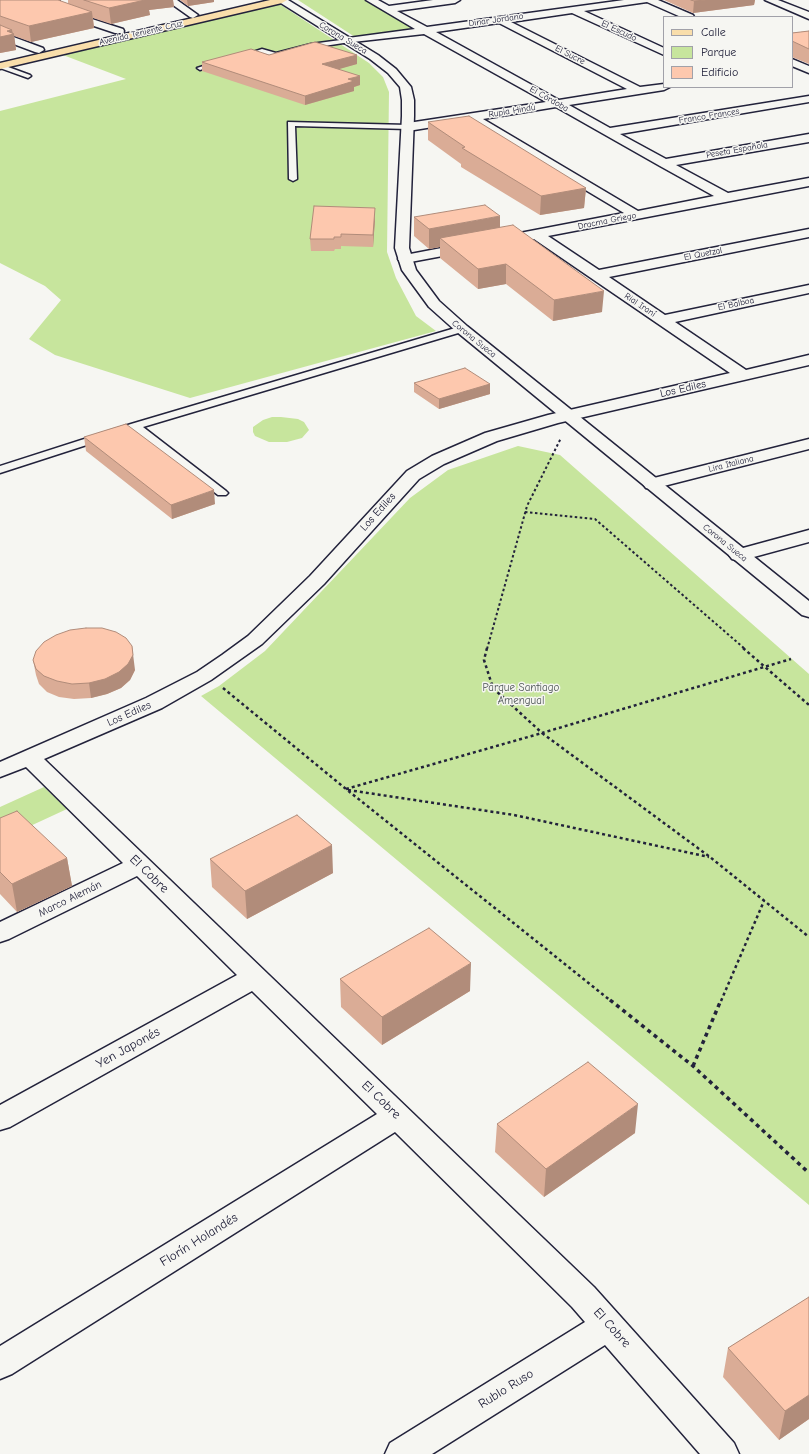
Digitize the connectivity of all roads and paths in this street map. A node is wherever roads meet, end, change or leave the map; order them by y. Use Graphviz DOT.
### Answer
graph roads {
  1 [pos="66,0"];
  2 [pos="171,0"];
  3 [pos="256,0"];
  4 [pos="281,0"];
  5 [pos="371,0"];
  6 [pos="455,0"];
  7 [pos="645,0"];
  8 [pos="650,0"];
  9 [pos="770,0"];
  10 [pos="794,0"];
  11 [pos="809,6"];
  12 [pos="388,9"];
  13 [pos="573,10"];
  14 [pos="193,14"];
  15 [pos="687,16"];
  16 [pos="809,16"];
  17 [pos="500,20"];
  18 [pos="425,30"];
  19 [pos="119,32"];
  20 [pos="3,38"];
  21 [pos="348,41"];
  22 [pos="39,50"];
  23 [pos="663,52"];
  24 [pos="0,64"];
  25 [pos="200,68"];
  26 [pos="28,76"];
  27 [pos="663,87"];
  28 [pos="639,91"];
  29 [pos="809,100"];
  30 [pos="557,104"];
  31 [pos="472,117"];
  32 [pos="408,127"];
  33 [pos="609,132"];
  34 [pos="809,138"];
  35 [pos="664,163"];
  36 [pos="293,179"];
  37 [pos="809,182"];
  38 [pos="727,198"];
  39 [pos="636,215"];
  40 [pos="809,233"];
  41 [pos="536,234"];
  42 [pos="405,259"];
  43 [pos="596,275"];
  44 [pos="809,289"];
  45 [pos="662,320"];
  46 [pos="462,329"];
  47 [pos="809,360"];
  48 [pos="743,375"];
  49 [pos="568,416"];
  50 [pos="135,426"];
  51 [pos="562,435"];
  52 [pos="809,444"];
  53 [pos="0,470"];
  54 [pos="652,484"];
  55 [pos="222,493"];
  56 [pos="525,512"];
  57 [pos="809,536"];
  58 [pos="739,555"];
  59 [pos="809,611"];
  60 [pos="791,658"];
  61 [pos="764,666"];
  62 [pos="204,676"];
  63 [pos="809,705"];
  64 [pos="542,733"];
  65 [pos="29,757"];
  66 [pos="0,770"];
  67 [pos="346,790"];
  68 [pos="710,857"];
  69 [pos="140,865"];
  70 [pos="764,901"];
  71 [pos="0,933"];
  72 [pos="809,936"];
  73 [pos="255,977"];
  74 [pos="693,1066"];
  75 [pos="397,1116"];
  76 [pos="0,1119"];
  77 [pos="809,1174"];
  78 [pos="609,1325"];
  79 [pos="0,1364"];
  80 [pos="402,1454"];
  81 [pos="722,1454"];
  1 -- 19 [label="street"];
  2 -- 14 [label="street"];
  3 -- 14 [label="main road, Avenida Teniente Cruz"];
  4 -- 21 [label="street, Corona Sueca"];
  4 -- 24 [label="main road, Avenida Teniente Cruz"];
  5 -- 12 [label="street, El Córdoba"];
  6 -- 12 [label="street"];
  7 -- 13 [label="street, Dinar Jordano"];
  8 -- 15 [label="street"];
  9 -- 16 [label="street"];
  10 -- 11 [label="street"];
  12 -- 18 [label="street, El Córdoba"];
  13 -- 17 [label="street, Dinar Jordano"];
  13 -- 23 [label="street, El Escudo"];
  14 -- 19 [label="main road, Avenida Teniente Cruz"];
  17 -- 18 [label="street, Dinar Jordano"];
  17 -- 28 [label="street, El Sucre"];
  18 -- 21 [label="street, Dinar Jordano"];
  18 -- 30 [label="street, El Córdoba"];
  19 -- 22 [label="main road, Avenida Teniente Cruz"];
  20 -- 22 [label="street"];
  21 -- 25 [label="lane"];
  21 -- 32 [label="street, Corona Sueca"];
  22 -- 24 [label="main road, Avenida Teniente Cruz"];
  24 -- 26 [label="lane"];
  27 -- 28 [label="street, Rupia Hindú"];
  28 -- 30 [label="street, Rupia Hindú"];
  29 -- 33 [label="street, Franco Frances"];
  30 -- 31 [label="street, Rupia Hindú"];
  30 -- 33 [label="street, El Córdoba"];
  31 -- 32 [label="street, Rupia Hindú"];
  31 -- 39 [label="street"];
  32 -- 36 [label="lane"];
  32 -- 42 [label="street, Corona Sueca"];
  33 -- 35 [label="street, El Córdoba"];
  34 -- 35 [label="street, Peseta Española"];
  35 -- 38 [label="street, El Córdoba"];
  37 -- 38 [label="street, Dracma Griego"];
  38 -- 39 [label="street, Dracma Griego"];
  39 -- 41 [label="street, Dracma Griego"];
  40 -- 43 [label="street, El Quetzal"];
  41 -- 42 [label="street, Dracma Griego"];
  41 -- 43 [label="street, Rial Iraní"];
  42 -- 46 [label="street, Corona Sueca"];
  43 -- 45 [label="street, Rial Iraní"];
  44 -- 45 [label="street, El Balboa"];
  45 -- 48 [label="street, Rial Iraní"];
  46 -- 49 [label="street, Corona Sueca"];
  46 -- 50 [label="lane"];
  47 -- 48 [label="street, Los Ediles"];
  48 -- 49 [label="street, Los Ediles"];
  49 -- 54 [label="street, Corona Sueca"];
  49 -- 62 [label="street, Los Ediles"];
  50 -- 53 [label="lane"];
  50 -- 55 [label="lane"];
  51 -- 56 [label="path"];
  52 -- 54 [label="street, Lira Italiana"];
  54 -- 58 [label="street, Corona Sueca"];
  56 -- 61 [label="path"];
  56 -- 64 [label="path"];
  57 -- 58 [label="street"];
  58 -- 59 [label="street, Corona Sueca"];
  60 -- 61 [label="path"];
  61 -- 63 [label="path"];
  61 -- 64 [label="path"];
  62 -- 65 [label="street, Los Ediles"];
  62 -- 67 [label="path"];
  64 -- 67 [label="path"];
  64 -- 68 [label="path"];
  65 -- 66 [label="street, Los Ediles"];
  65 -- 69 [label="street, El Cobre"];
  67 -- 68 [label="path"];
  67 -- 74 [label="path"];
  68 -- 70 [label="path"];
  69 -- 71 [label="street, Marco Alemán"];
  69 -- 73 [label="street, El Cobre"];
  70 -- 72 [label="path"];
  70 -- 74 [label="path"];
  73 -- 75 [label="street, El Cobre"];
  73 -- 76 [label="street, Yen Japonés"];
  74 -- 77 [label="path"];
  75 -- 78 [label="street, El Cobre"];
  75 -- 79 [label="street, Florín Holandés"];
  78 -- 80 [label="street, Rublo Ruso"];
  78 -- 81 [label="street, El Cobre"];
}
